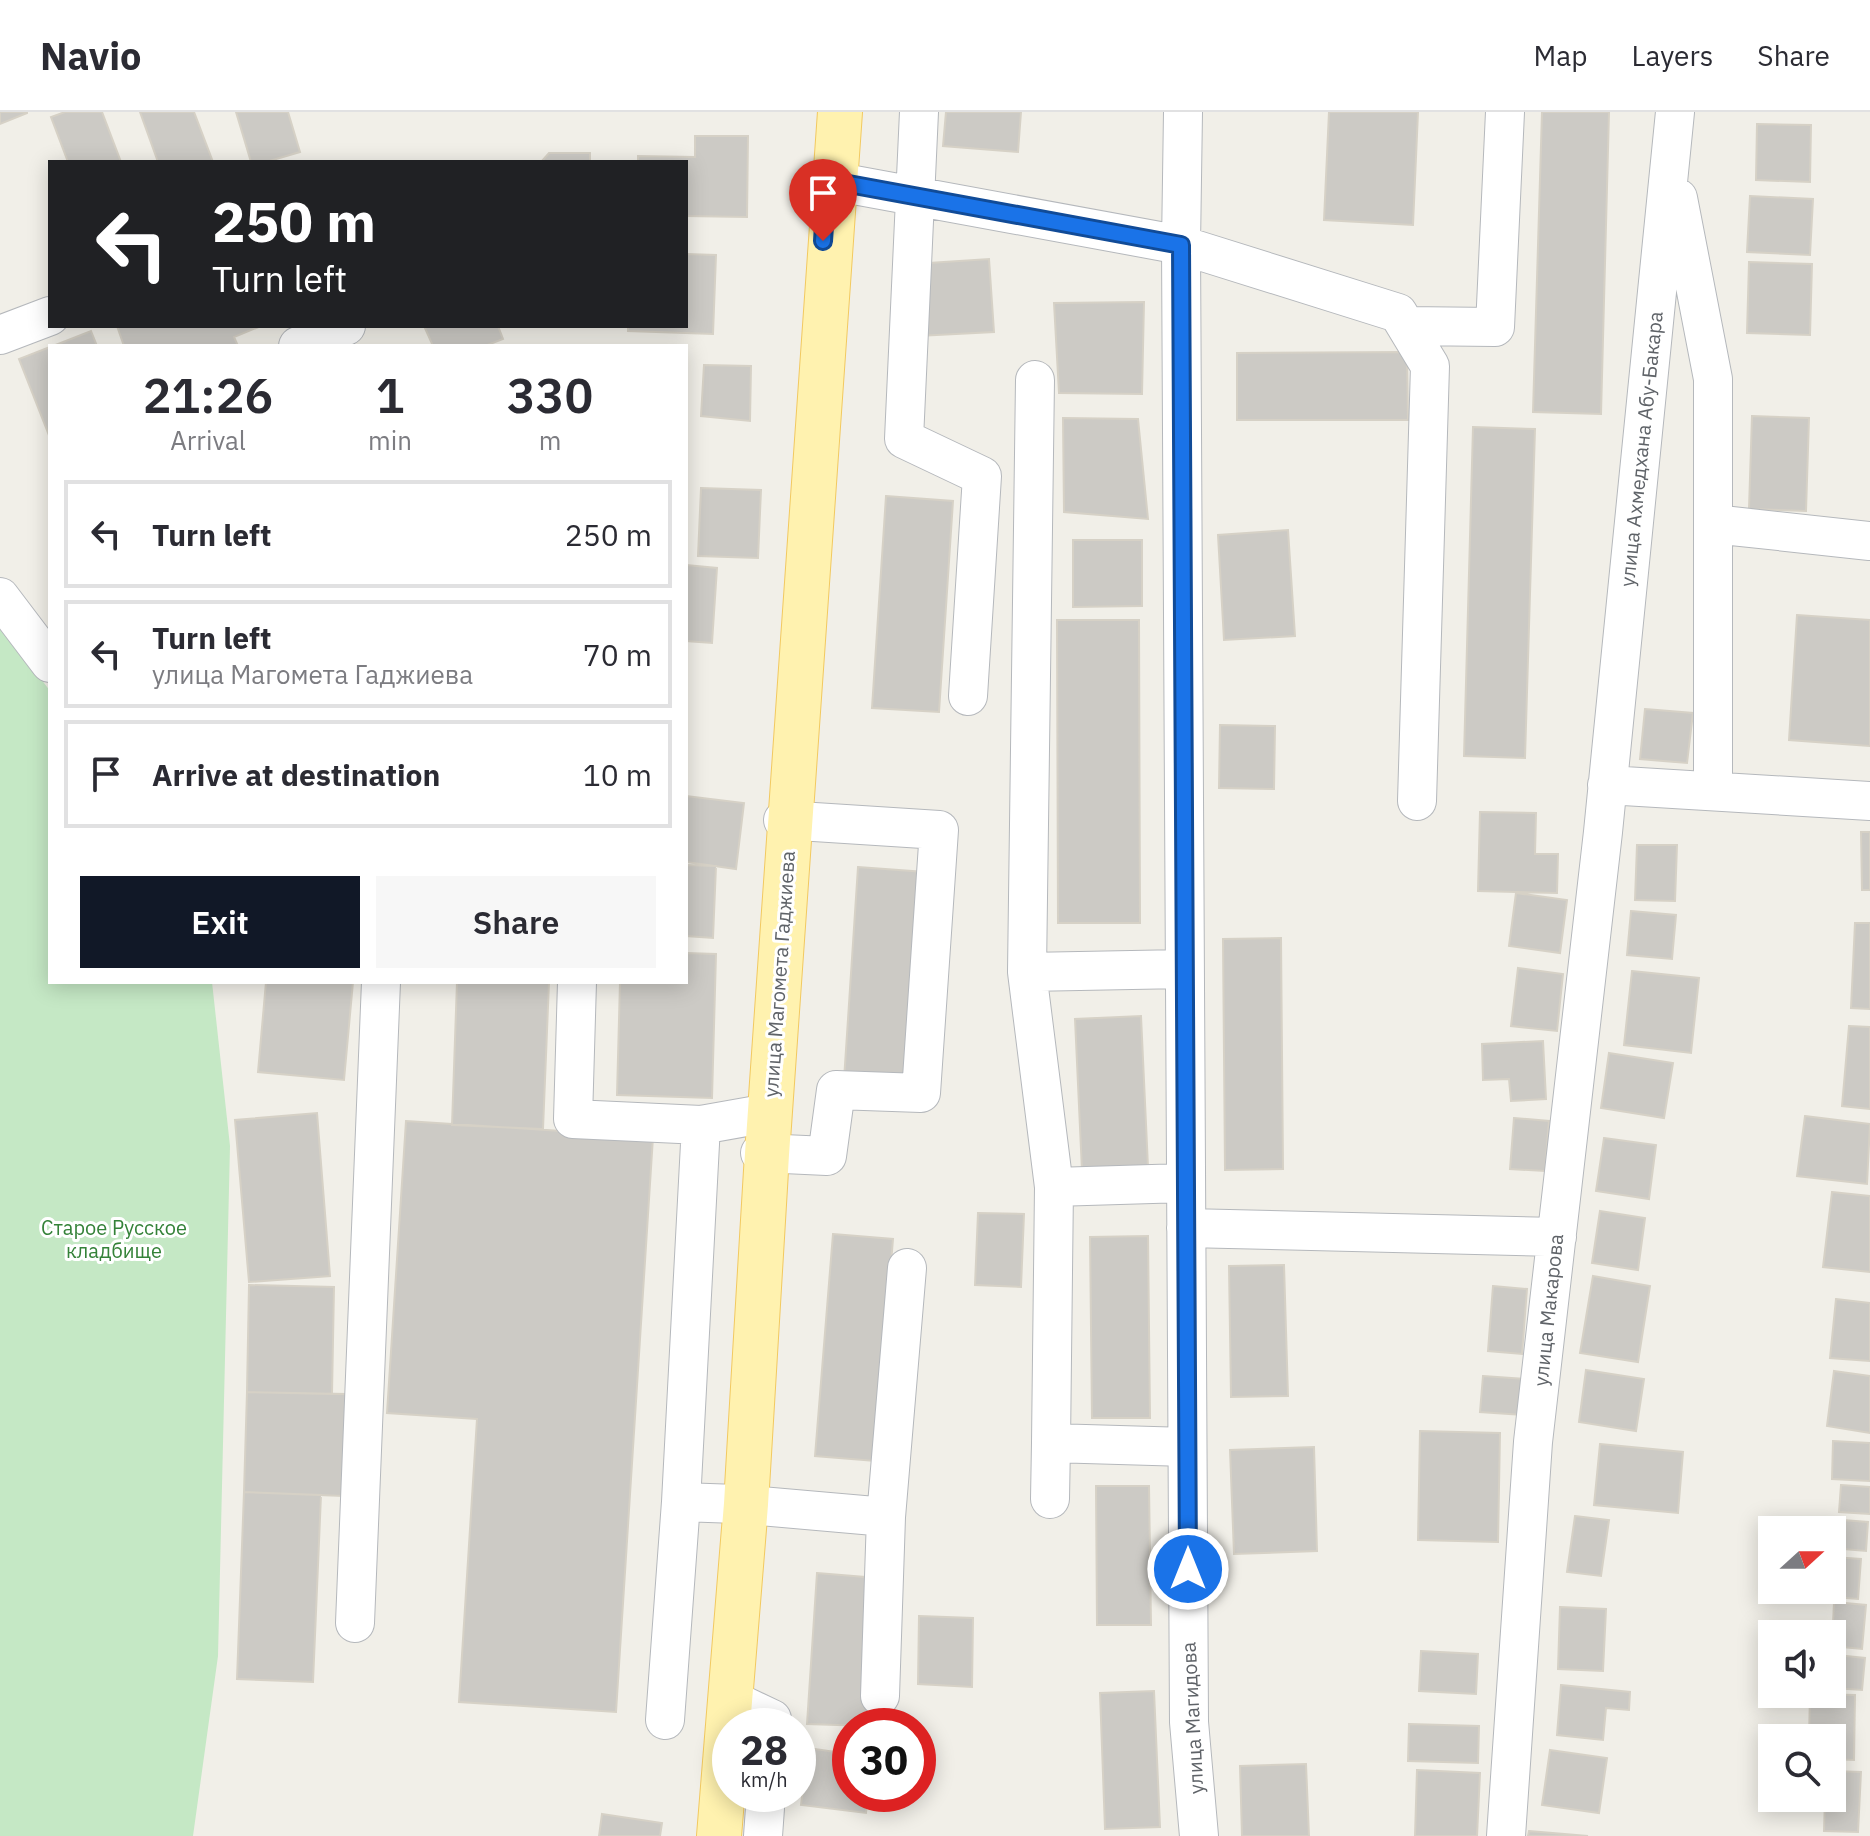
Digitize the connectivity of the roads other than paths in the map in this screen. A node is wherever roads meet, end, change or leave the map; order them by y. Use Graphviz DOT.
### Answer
graph roads {
  1 [pos="831,112"];
  2 [pos="840,112"];
  3 [pos="919,112"];
  4 [pos="1183,112"];
  5 [pos="1505,112"];
  6 [pos="1675,112"];
  7 [pos="1670,158"];
  8 [pos="831,181"];
  9 [pos="913,196"];
  10 [pos="1181,245"];
  11 [pos="48,317"];
  12 [pos="1406,326"];
  13 [pos="341,328"];
  14 [pos="0,335"];
  15 [pos="303,344"];
  16 [pos="1035,380"];
  17 [pos="1713,524"];
  18 [pos="1870,541"];
  19 [pos="0,597"];
  20 [pos="48,660"];
  21 [pos="968,696"];
  22 [pos="1607,785"];
  23 [pos="1713,791"];
  24 [pos="1417,801"];
  25 [pos="1870,801"];
  26 [pos="786,820"];
  27 [pos="1184,969"];
  28 [pos="1027,972"];
  29 [pos="381,984"];
  30 [pos="577,984"];
  31 [pos="701,1125"];
  32 [pos="763,1140"];
  33 [pos="1185,1183"];
  34 [pos="1054,1187"];
  35 [pos="1186,1228"];
  36 [pos="1557,1237"];
  37 [pos="907,1268"];
  38 [pos="1051,1443"];
  39 [pos="1187,1447"];
  40 [pos="1050,1499"];
  41 [pos="681,1502"];
  42 [pos="741,1504"];
  43 [pos="886,1517"];
  44 [pos="355,1623"];
  45 [pos="880,1696"];
  46 [pos="730,1699"];
  47 [pos="749,1708"];
  48 [pos="665,1720"];
  49 [pos="765,1812"];
  50 [pos="710,1836"];
  51 [pos="719,1836"];
  52 [pos="763,1836"];
  53 [pos="1199,1836"];
  54 [pos="1506,1836"];
  1 -- 8 [label="main road, улица Магомета Гаджиева"];
  2 -- 8 [label="main road, улица Магомета Гаджиева"];
  3 -- 9 [label="street"];
  4 -- 10 [label="street, улица Магидова"];
  5 -- 12 [label="street"];
  6 -- 7 [label="street, улица Ахмедхана Абу-Бакара"];
  7 -- 17 [label="street"];
  7 -- 22 [label="street, улица Ахмедхана Абу-Бакара"];
  8 -- 9 [label="street"];
  8 -- 26 [label="main road, улица Магомета Гаджиева"];
  9 -- 10 [label="street"];
  9 -- 21 [label="street"];
  10 -- 12 [label="street"];
  10 -- 27 [label="street, улица Магидова"];
  11 -- 14 [label="street"];
  12 -- 24 [label="street"];
  13 -- 15 [label="street"];
  16 -- 28 [label="street"];
  17 -- 18 [label="street"];
  17 -- 23 [label="street"];
  19 -- 20 [label="street"];
  22 -- 23 [label="street"];
  22 -- 36 [label="street, улица Макарова"];
  23 -- 25 [label="street"];
  26 -- 32 [label="main road, улица Магомета Гаджиева"];
  26 -- 32 [label="street"];
  27 -- 28 [label="street"];
  27 -- 33 [label="street, улица Магидова"];
  28 -- 34 [label="street"];
  29 -- 44 [label="street"];
  30 -- 31 [label="street"];
  31 -- 32 [label="street"];
  31 -- 41 [label="street"];
  32 -- 42 [label="main road, улица Магомета Гаджиева"];
  33 -- 34 [label="street"];
  33 -- 35 [label="street, улица Магидова"];
  34 -- 38 [label="street"];
  35 -- 36 [label="street"];
  35 -- 39 [label="street, улица Магидова"];
  36 -- 54 [label="street, улица Макарова"];
  37 -- 43 [label="street"];
  38 -- 39 [label="street"];
  38 -- 40 [label="street"];
  39 -- 53 [label="street, улица Магидова"];
  41 -- 42 [label="street"];
  41 -- 48 [label="street"];
  42 -- 43 [label="street"];
  42 -- 46 [label="main road, улица Магомета Гаджиева"];
  42 -- 50 [label="main road, улица Магомета Гаджиева"];
  43 -- 45 [label="street"];
  46 -- 47 [label="street"];
  46 -- 51 [label="main road, улица Магомета Гаджиева"];
  49 -- 52 [label="street"];
}
